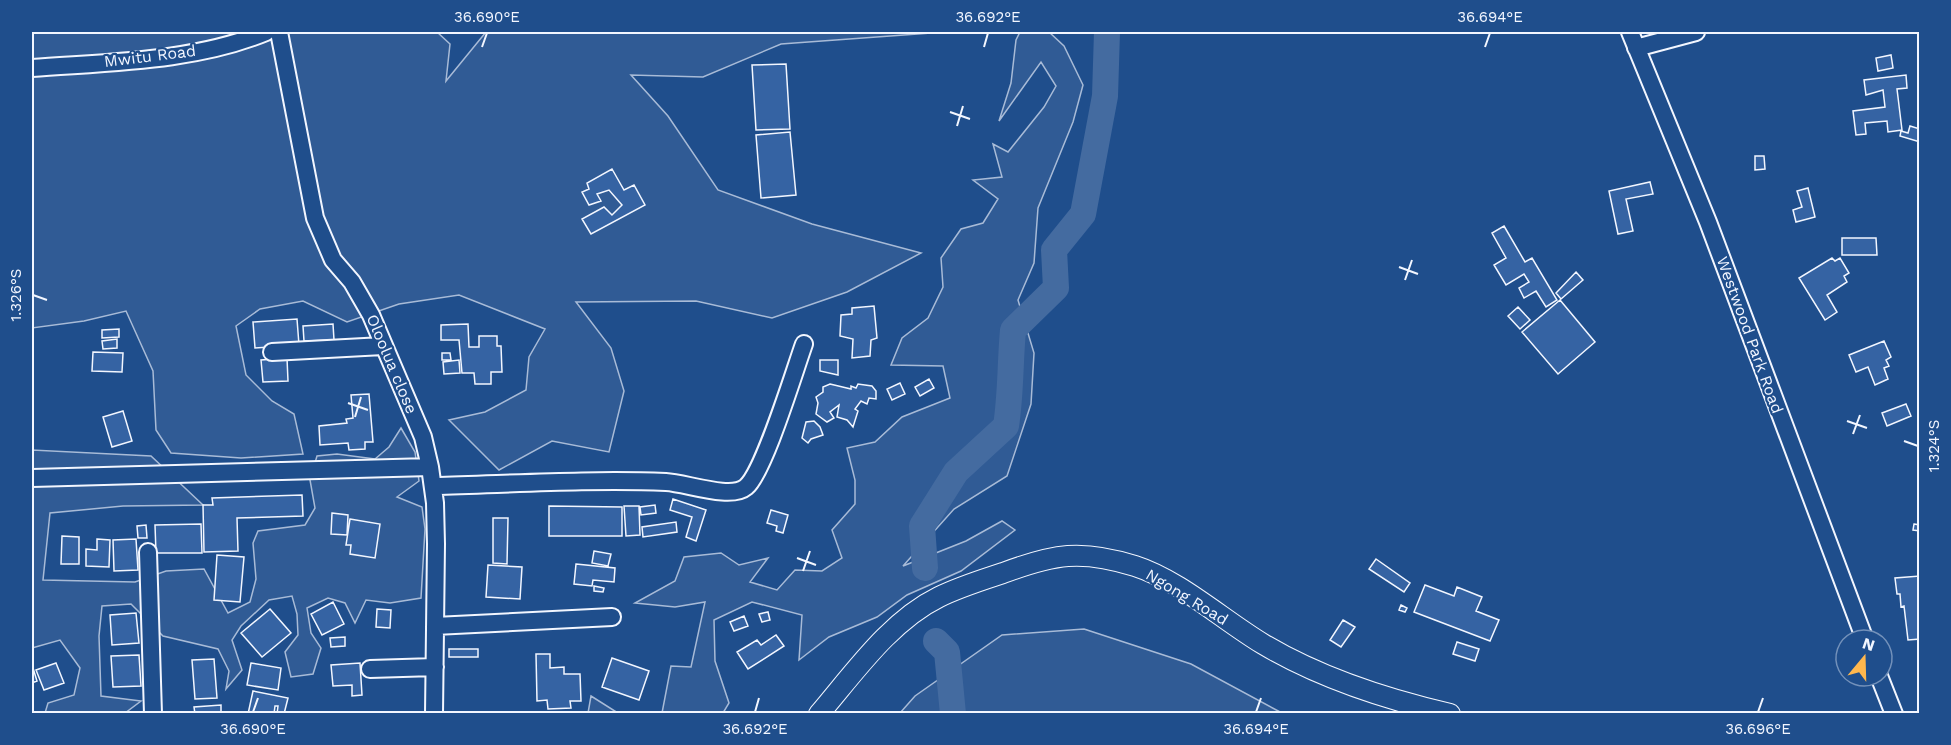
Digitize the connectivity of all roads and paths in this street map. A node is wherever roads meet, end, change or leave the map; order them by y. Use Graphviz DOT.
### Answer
graph roads {
  1 [pos="266,32"];
  2 [pos="279,32"];
  3 [pos="1657,32"];
  4 [pos="1696,32"];
  5 [pos="1633,39"];
  6 [pos="32,68"];
  7 [pos="804,344"];
  8 [pos="383,346"];
  9 [pos="272,352"];
  10 [pos="430,467"];
  11 [pos="32,478"];
  12 [pos="434,486"];
  13 [pos="148,552"];
  14 [pos="612,617"];
  15 [pos="435,626"];
  16 [pos="1860,628"];
  17 [pos="435,667"];
  18 [pos="370,669"];
  19 [pos="1884,688"];
  20 [pos="153,714"];
  21 [pos="434,714"];
  22 [pos="819,714"];
  23 [pos="1450,714"];
  24 [pos="1894,714"];
  1 -- 6 [label="street, Mwitu Road"];
  2 -- 8 [label="street, Oloolua close"];
  3 -- 5 [label="street"];
  4 -- 5 [label="street"];
  5 -- 16 [label="street, Westwood Park Road"];
  7 -- 12 [label="street"];
  8 -- 9 [label="street"];
  8 -- 10 [label="street, Oloolua close"];
  10 -- 11 [label="street"];
  10 -- 12 [label="street, Oloolua close"];
  12 -- 15 [label="street, Oloolua close"];
  13 -- 20 [label="street"];
  14 -- 15 [label="street"];
  15 -- 17 [label="street, Oloolua close"];
  17 -- 18 [label="street"];
  17 -- 21 [label="street, Oloolua close"];
  19 -- 24 [label="street"];
  22 -- 23 [label="main road, Ngong Road"];
}
